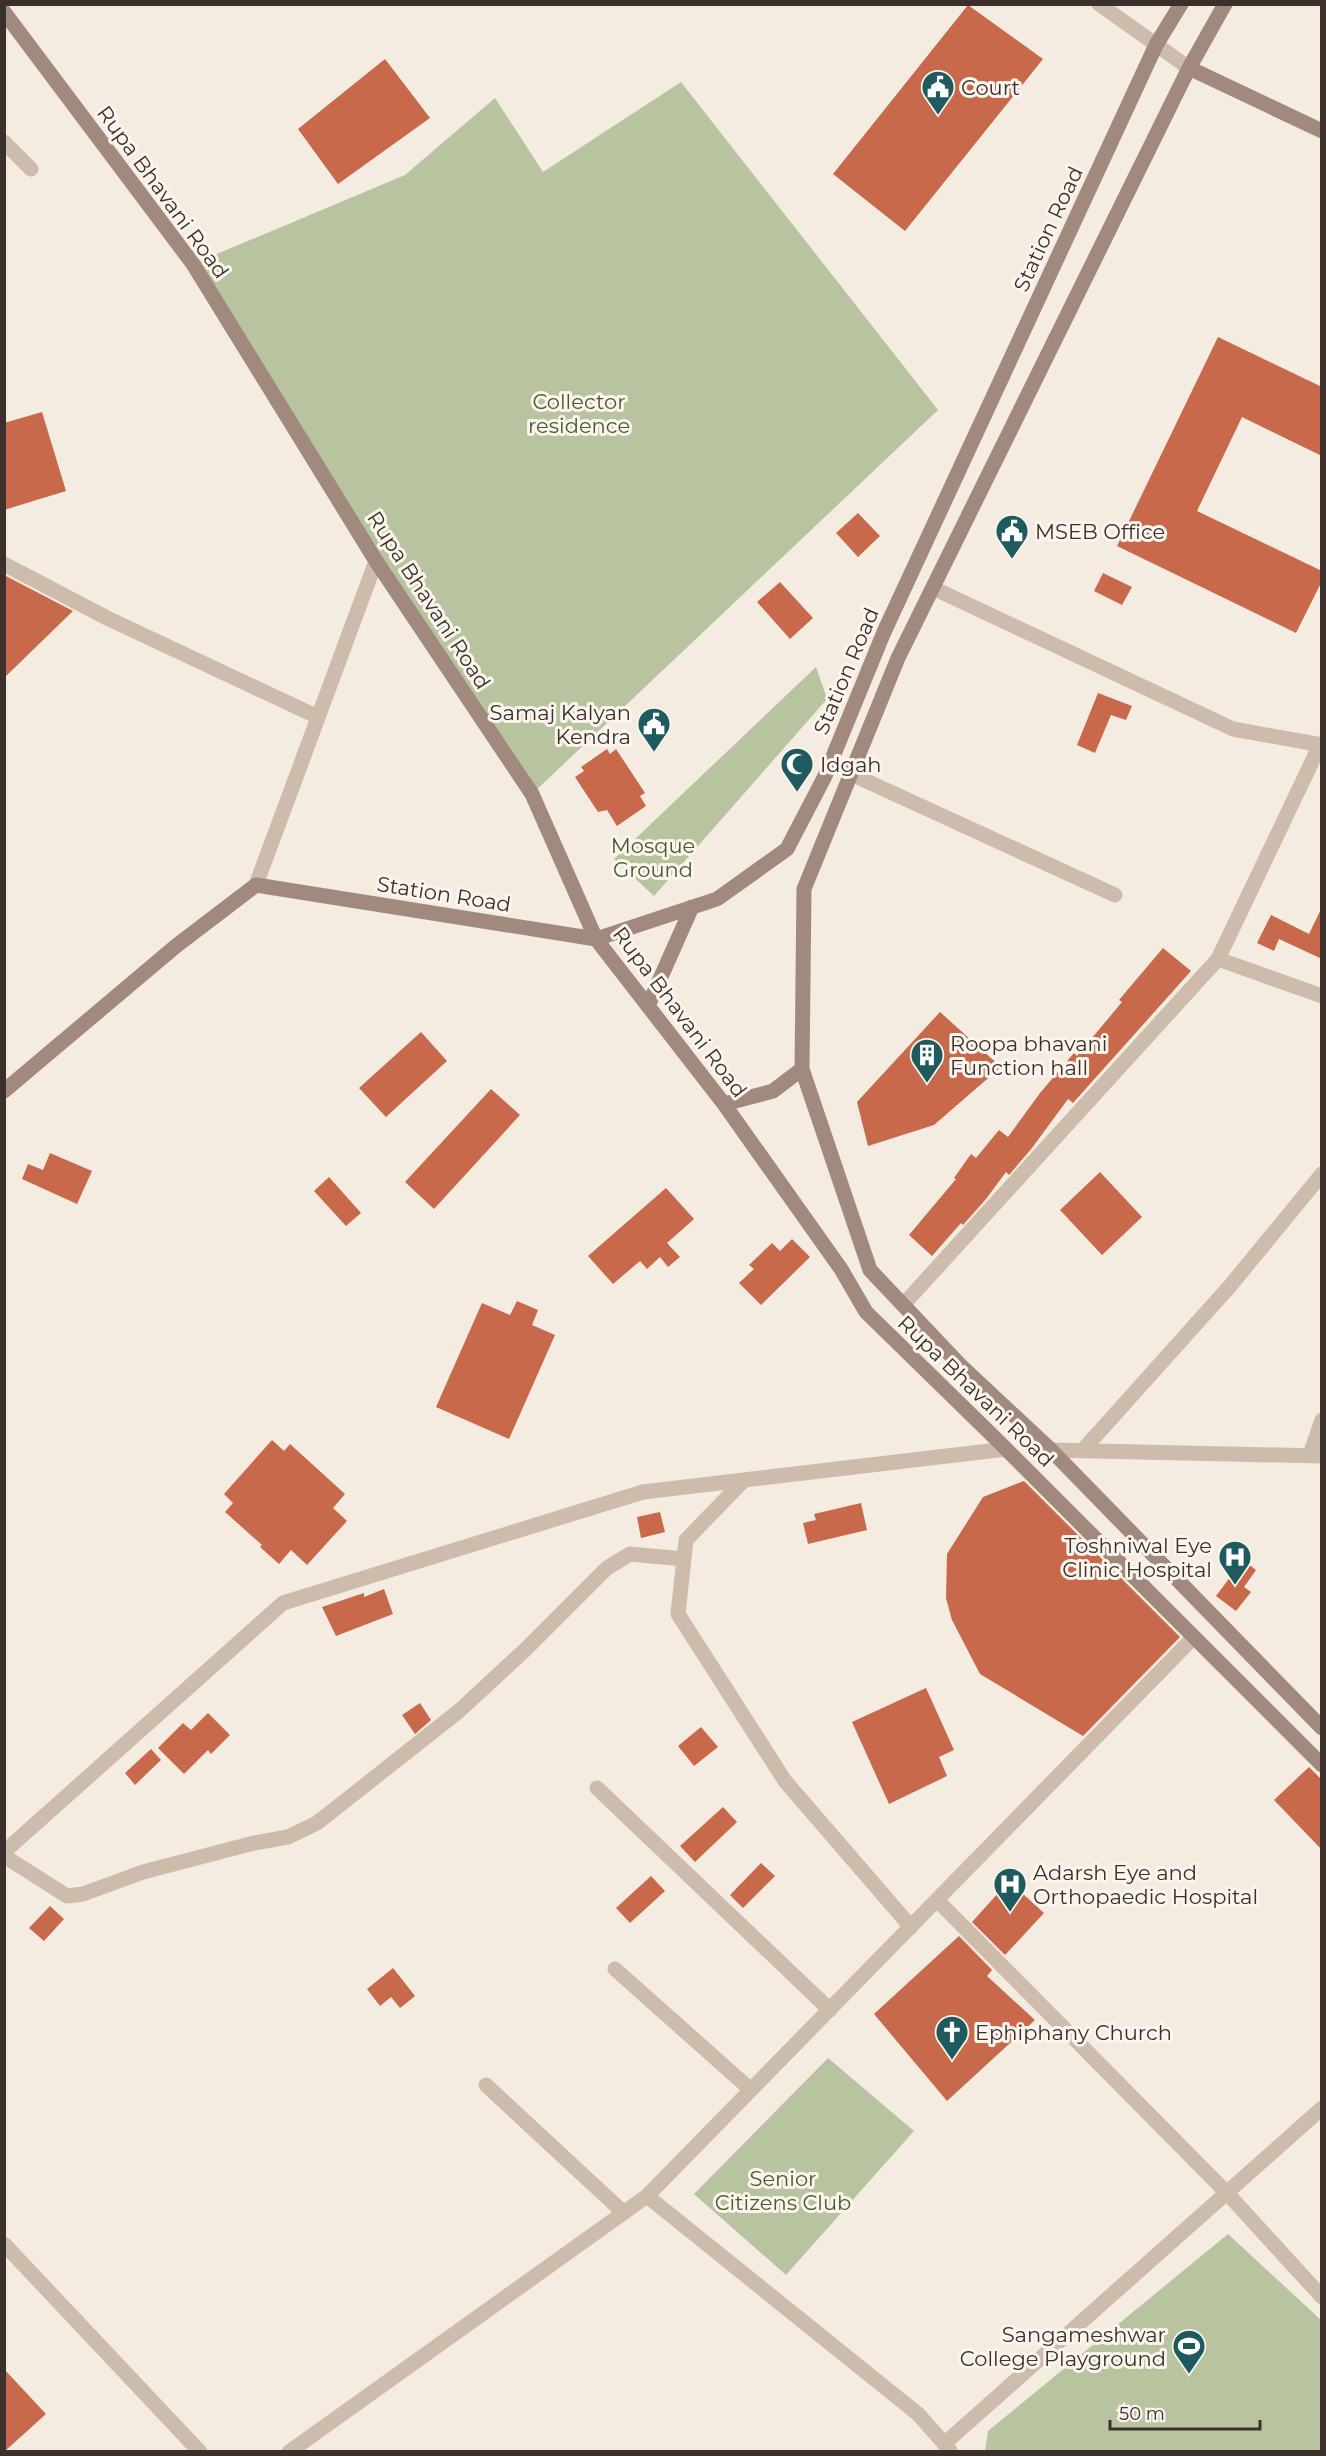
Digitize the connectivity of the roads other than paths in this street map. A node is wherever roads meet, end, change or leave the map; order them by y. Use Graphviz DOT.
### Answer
graph roads {
  1 [pos="1099,4"];
  2 [pos="1181,4"];
  3 [pos="1226,4"];
  4 [pos="4,12"];
  5 [pos="1156,45"];
  6 [pos="1189,68"];
  7 [pos="1322,131"];
  8 [pos="4,142"];
  9 [pos="31,169"];
  10 [pos="376,561"];
  11 [pos="4,564"];
  12 [pos="933,588"];
  13 [pos="318,717"];
  14 [pos="1321,745"];
  15 [pos="851,774"];
  16 [pos="256,885"];
  17 [pos="1115,895"];
  18 [pos="692,907"];
  19 [pos="596,939"];
  20 [pos="1218,959"];
  21 [pos="1322,996"];
  22 [pos="648,1006"];
  23 [pos="802,1069"];
  24 [pos="4,1091"];
  25 [pos="724,1104"];
  26 [pos="1322,1174"];
  27 [pos="903,1305"];
  28 [pos="1322,1420"];
  29 [pos="1006,1449"];
  30 [pos="1051,1450"];
  31 [pos="1082,1450"];
  32 [pos="1316,1456"];
  33 [pos="744,1480"];
  34 [pos="684,1559"];
  35 [pos="1194,1637"];
  36 [pos="1322,1728"];
  37 [pos="1322,1765"];
  38 [pos="597,1788"];
  39 [pos="4,1854"];
  40 [pos="937,1900"];
  41 [pos="911,1927"];
  42 [pos="615,1969"];
  43 [pos="830,2010"];
  44 [pos="486,2085"];
  45 [pos="751,2090"];
  46 [pos="1322,2108"];
  47 [pos="1227,2193"];
  48 [pos="647,2196"];
  49 [pos="624,2213"];
  50 [pos="4,2244"];
  51 [pos="1322,2297"];
  52 [pos="948,2448"];
  53 [pos="200,2451"];
  54 [pos="289,2451"];
  1 -- 5 [label="street"];
  2 -- 5 [label="main road, Station Road"];
  3 -- 6 [label="main road"];
  4 -- 10 [label="main road, Rupa Bhavani Road"];
  5 -- 6 [label="street"];
  5 -- 18 [label="main road, Station Road"];
  6 -- 7 [label="main road"];
  6 -- 12 [label="main road"];
  8 -- 9 [label="street"];
  10 -- 13 [label="street"];
  10 -- 19 [label="main road, Rupa Bhavani Road"];
  11 -- 13 [label="street"];
  12 -- 14 [label="street"];
  12 -- 15 [label="main road"];
  13 -- 16 [label="street"];
  14 -- 20 [label="street"];
  15 -- 17 [label="street"];
  15 -- 23 [label="main road"];
  16 -- 19 [label="main road, Station Road"];
  16 -- 24 [label="main road"];
  18 -- 19 [label="main road, Station Road"];
  18 -- 22 [label="main road"];
  19 -- 22 [label="main road, Rupa Bhavani Road"];
  20 -- 21 [label="street"];
  20 -- 27 [label="street"];
  22 -- 25 [label="main road, Rupa Bhavani Road"];
  23 -- 25 [label="main road"];
  23 -- 27 [label="main road"];
  25 -- 29 [label="main road, Rupa Bhavani Road"];
  26 -- 31 [label="street"];
  27 -- 30 [label="main road"];
  28 -- 32 [label="street"];
  29 -- 33 [label="street"];
  29 -- 35 [label="main road, Rupa Bhavani Road"];
  30 -- 31 [label="street"];
  30 -- 36 [label="main road"];
  31 -- 32 [label="street"];
  33 -- 34 [label="street"];
  33 -- 39 [label="street"];
  34 -- 39 [label="street"];
  34 -- 41 [label="street"];
  35 -- 37 [label="main road, Rupa Bhavani Road"];
  35 -- 40 [label="street"];
  38 -- 43 [label="street"];
  40 -- 41 [label="street"];
  40 -- 47 [label="street"];
  41 -- 43 [label="street"];
  42 -- 45 [label="street"];
  43 -- 45 [label="street"];
  44 -- 49 [label="street"];
  45 -- 48 [label="street"];
  46 -- 47 [label="street"];
  47 -- 51 [label="street"];
  47 -- 52 [label="street"];
  48 -- 49 [label="street"];
  48 -- 52 [label="street"];
  49 -- 54 [label="street"];
  50 -- 53 [label="street"];
}
